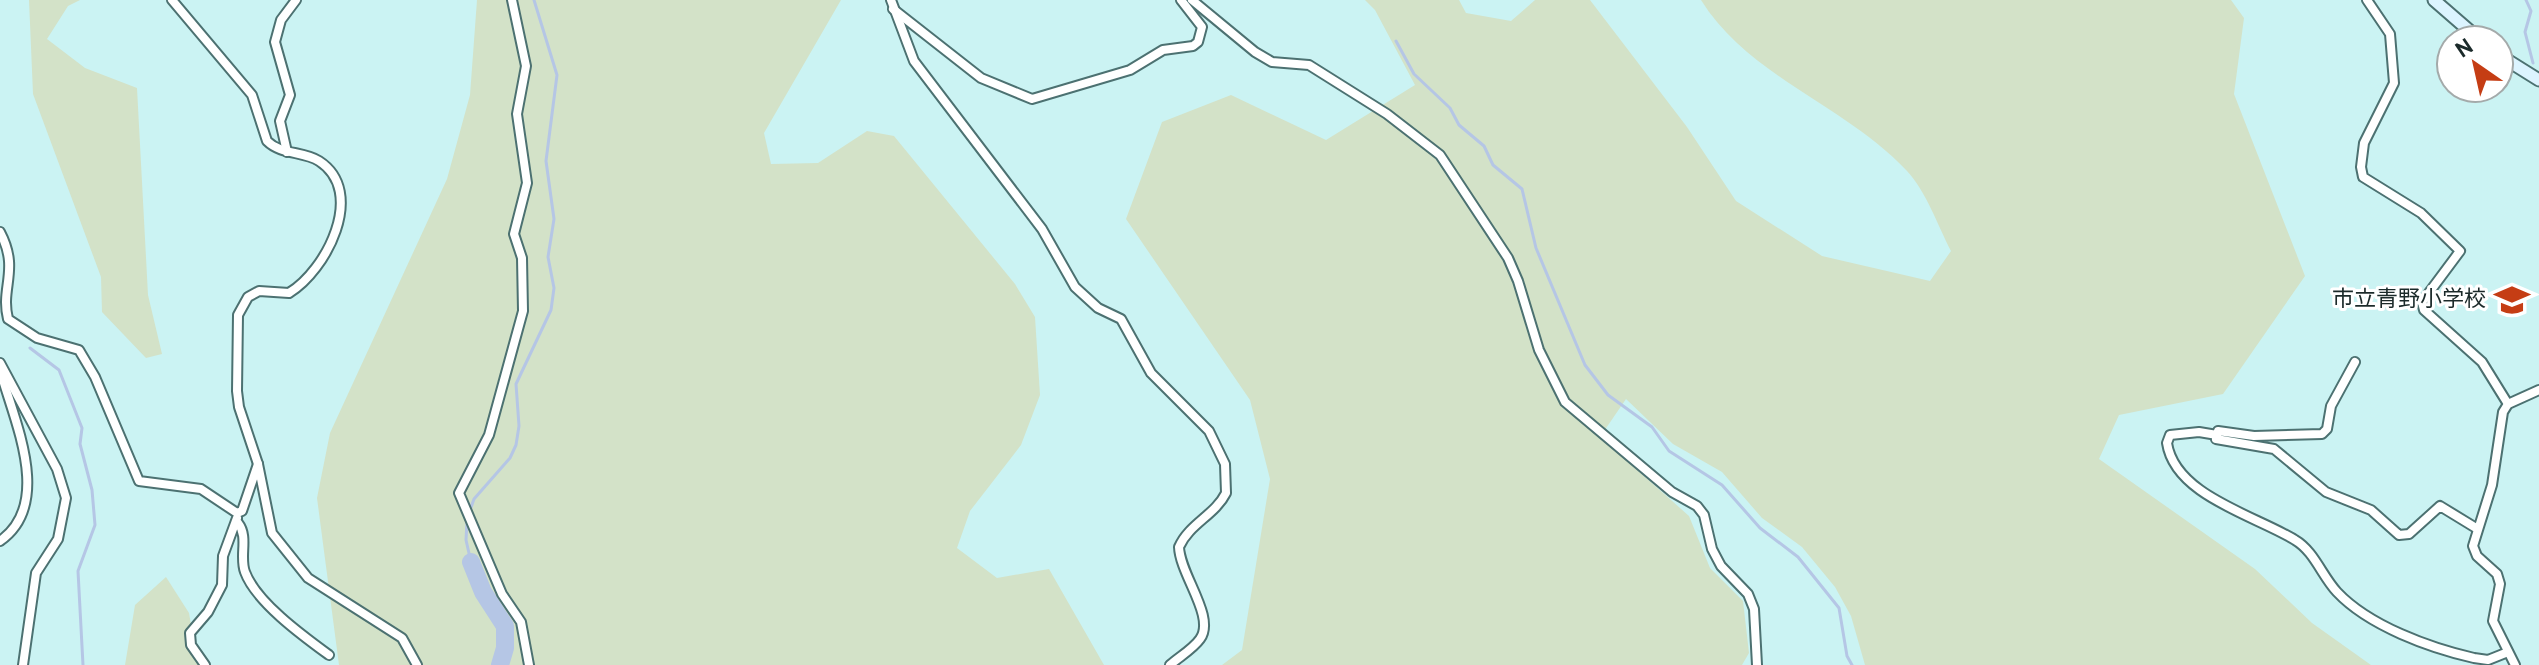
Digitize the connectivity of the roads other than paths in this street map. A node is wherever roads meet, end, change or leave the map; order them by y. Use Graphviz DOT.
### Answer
graph roads {
  1 [pos="172,0"];
  2 [pos="296,0"];
  3 [pos="512,0"];
  4 [pos="1181,0"];
  5 [pos="2367,0"];
  6 [pos="2434,0"];
  7 [pos="1197,2"];
  8 [pos="892,4"];
  9 [pos="2462,24"];
  10 [pos="2515,65"];
  11 [pos="2539,80"];
  12 [pos="287,152"];
  13 [pos="0,232"];
  14 [pos="8,319"];
  15 [pos="0,326"];
  16 [pos="2355,362"];
  17 [pos="0,364"];
  18 [pos="2539,390"];
  19 [pos="2508,404"];
  20 [pos="2217,435"];
  21 [pos="258,464"];
  22 [pos="238,518"];
  23 [pos="2476,528"];
  24 [pos="0,541"];
  25 [pos="2508,652"];
  26 [pos="329,655"];
  27 [pos="23,665"];
  28 [pos="205,665"];
  29 [pos="417,665"];
  30 [pos="529,665"];
  31 [pos="1170,665"];
  32 [pos="1757,665"];
  33 [pos="2515,665"];
  1 -- 12 [label="street"];
  2 -- 12 [label="street"];
  3 -- 30 [label="street"];
  4 -- 8 [label="street"];
  5 -- 19 [label="street"];
  6 -- 9 [label="street"];
  7 -- 32 [label="street"];
  8 -- 31 [label="street"];
  10 -- 11 [label="street"];
  12 -- 21 [label="street"];
  13 -- 14 [label="street"];
  14 -- 15 [label="street"];
  14 -- 22 [label="street"];
  16 -- 20 [label="street"];
  17 -- 24 [label="street"];
  17 -- 27 [label="street"];
  18 -- 19 [label="street"];
  19 -- 23 [label="street"];
  20 -- 23 [label="street"];
  20 -- 25 [label="street"];
  21 -- 22 [label="street"];
  21 -- 29 [label="street"];
  22 -- 26 [label="street"];
  22 -- 28 [label="street"];
  23 -- 25 [label="street"];
  25 -- 33 [label="street"];
}
